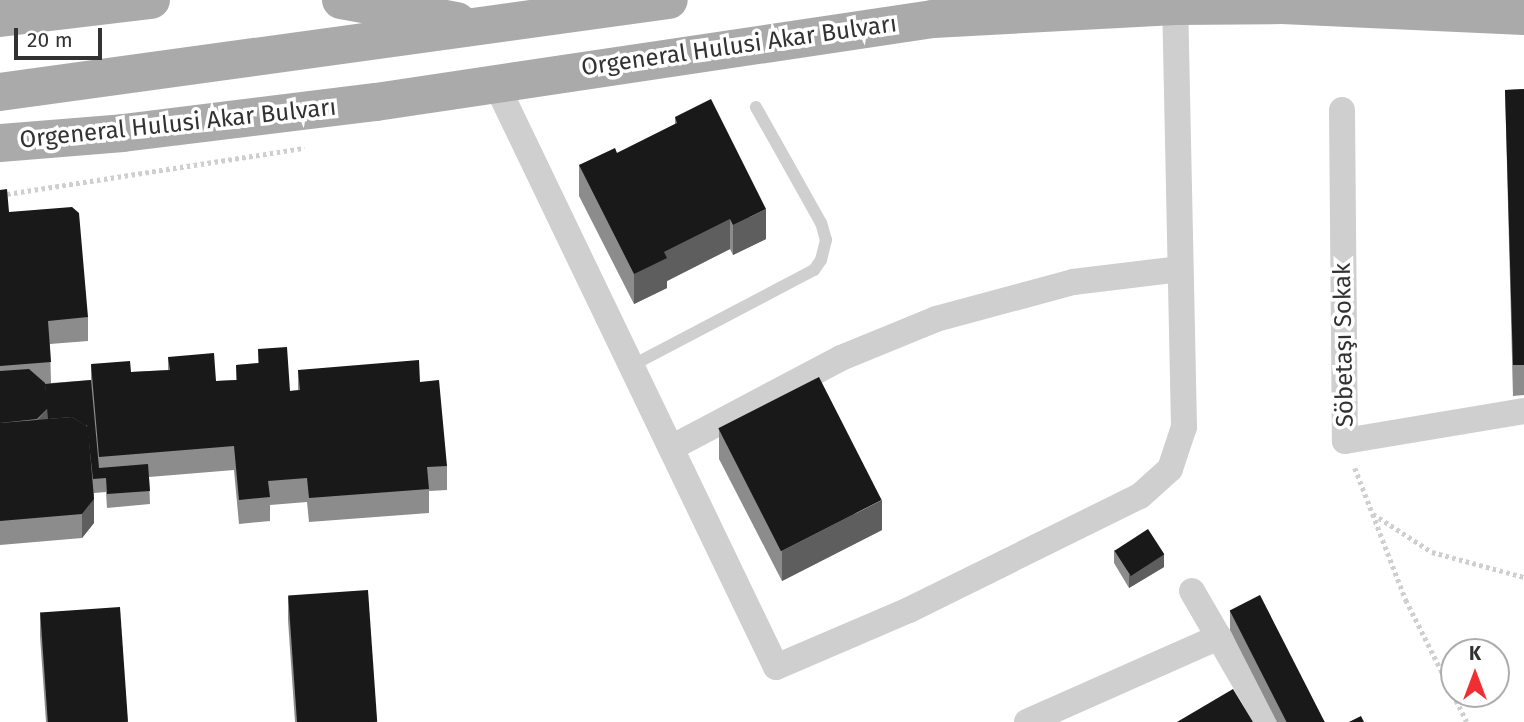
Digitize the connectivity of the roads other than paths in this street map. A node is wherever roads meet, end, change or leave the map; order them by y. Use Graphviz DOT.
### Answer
graph roads {
  1 [pos="151,0"];
  2 [pos="341,0"];
  3 [pos="669,0"];
  4 [pos="1175,6"];
  5 [pos="491,14"];
  6 [pos="1524,16"];
  7 [pos="0,18"];
  8 [pos="495,82"];
  9 [pos="0,92"];
  10 [pos="756,107"];
  11 [pos="1342,110"];
  12 [pos="123,133"];
  13 [pos="0,142"];
  14 [pos="0,167"];
  15 [pos="1180,269"];
  16 [pos="631,366"];
  17 [pos="1524,411"];
  18 [pos="671,448"];
  19 [pos="1192,591"];
  20 [pos="1219,637"];
  21 [pos="1027,722"];
  22 [pos="1268,722"];
  1 -- 7 [label="main road"];
  2 -- 5 [label="main road"];
  3 -- 5 [label="main road, Orgeneral Hulusi Akar Bulvarı"];
  4 -- 6 [label="main road, Orgeneral Hulusi Akar Bulvarı"];
  4 -- 8 [label="main road, Orgeneral Hulusi Akar Bulvarı"];
  4 -- 15 [label="street"];
  5 -- 9 [label="main road, Orgeneral Hulusi Akar Bulvarı"];
  8 -- 12 [label="main road, Orgeneral Hulusi Akar Bulvarı"];
  8 -- 16 [label="street"];
  10 -- 16 [label="lane"];
  11 -- 17 [label="street, Söbetaşı Sokak"];
  12 -- 13 [label="main road, Orgeneral Hulusi Akar Bulvarı"];
  12 -- 14 [label="main road"];
  15 -- 18 [label="street"];
  15 -- 18 [label="street"];
  16 -- 18 [label="street"];
  19 -- 20 [label="street"];
  20 -- 21 [label="street"];
  20 -- 22 [label="street"];
}
